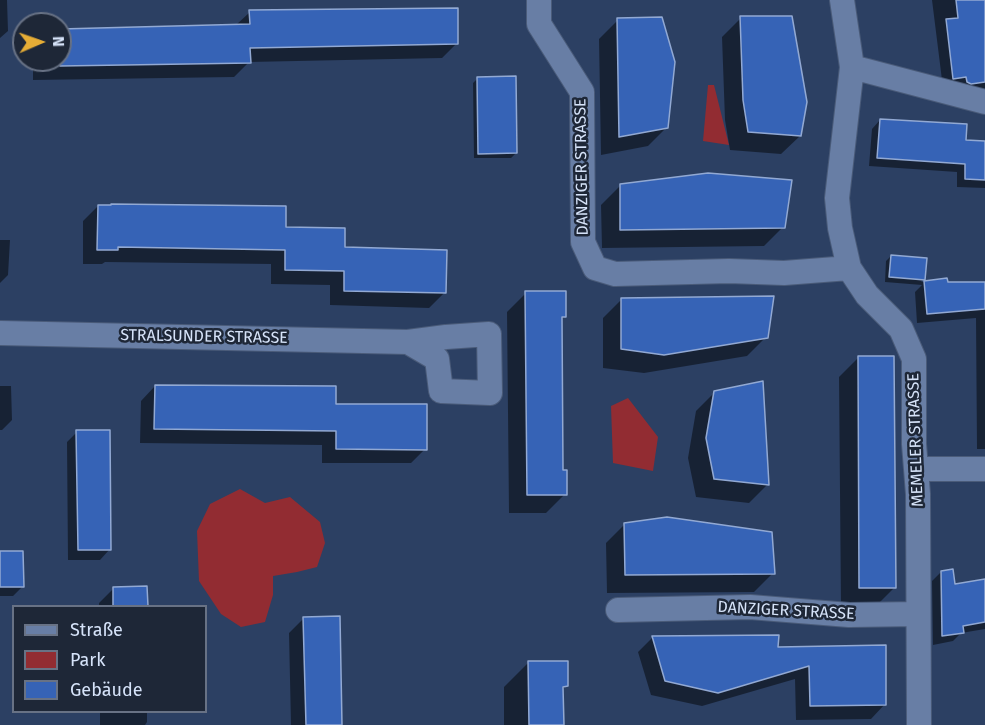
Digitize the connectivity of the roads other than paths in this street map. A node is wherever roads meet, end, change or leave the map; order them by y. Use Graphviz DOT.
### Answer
graph roads {
  1 [pos="539,0"];
  2 [pos="842,0"];
  3 [pos="852,67"];
  4 [pos="985,102"];
  5 [pos="849,268"];
  6 [pos="0,333"];
  7 [pos="408,342"];
  8 [pos="916,469"];
  9 [pos="985,469"];
  10 [pos="618,610"];
  11 [pos="918,614"];
  12 [pos="919,725"];
  1 -- 5 [label="street, DANZIGER STRASSE"];
  2 -- 3 [label="street, MEMELER STRASSE"];
  3 -- 4 [label="street"];
  3 -- 5 [label="street, MEMELER STRASSE"];
  5 -- 8 [label="street, MEMELER STRASSE"];
  6 -- 7 [label="street, STRALSUNDER STRASSE"];
  8 -- 9 [label="street"];
  8 -- 11 [label="street, MEMELER STRASSE"];
  10 -- 11 [label="street, DANZIGER STRASSE"];
  11 -- 12 [label="street, MEMELER STRASSE"];
}
